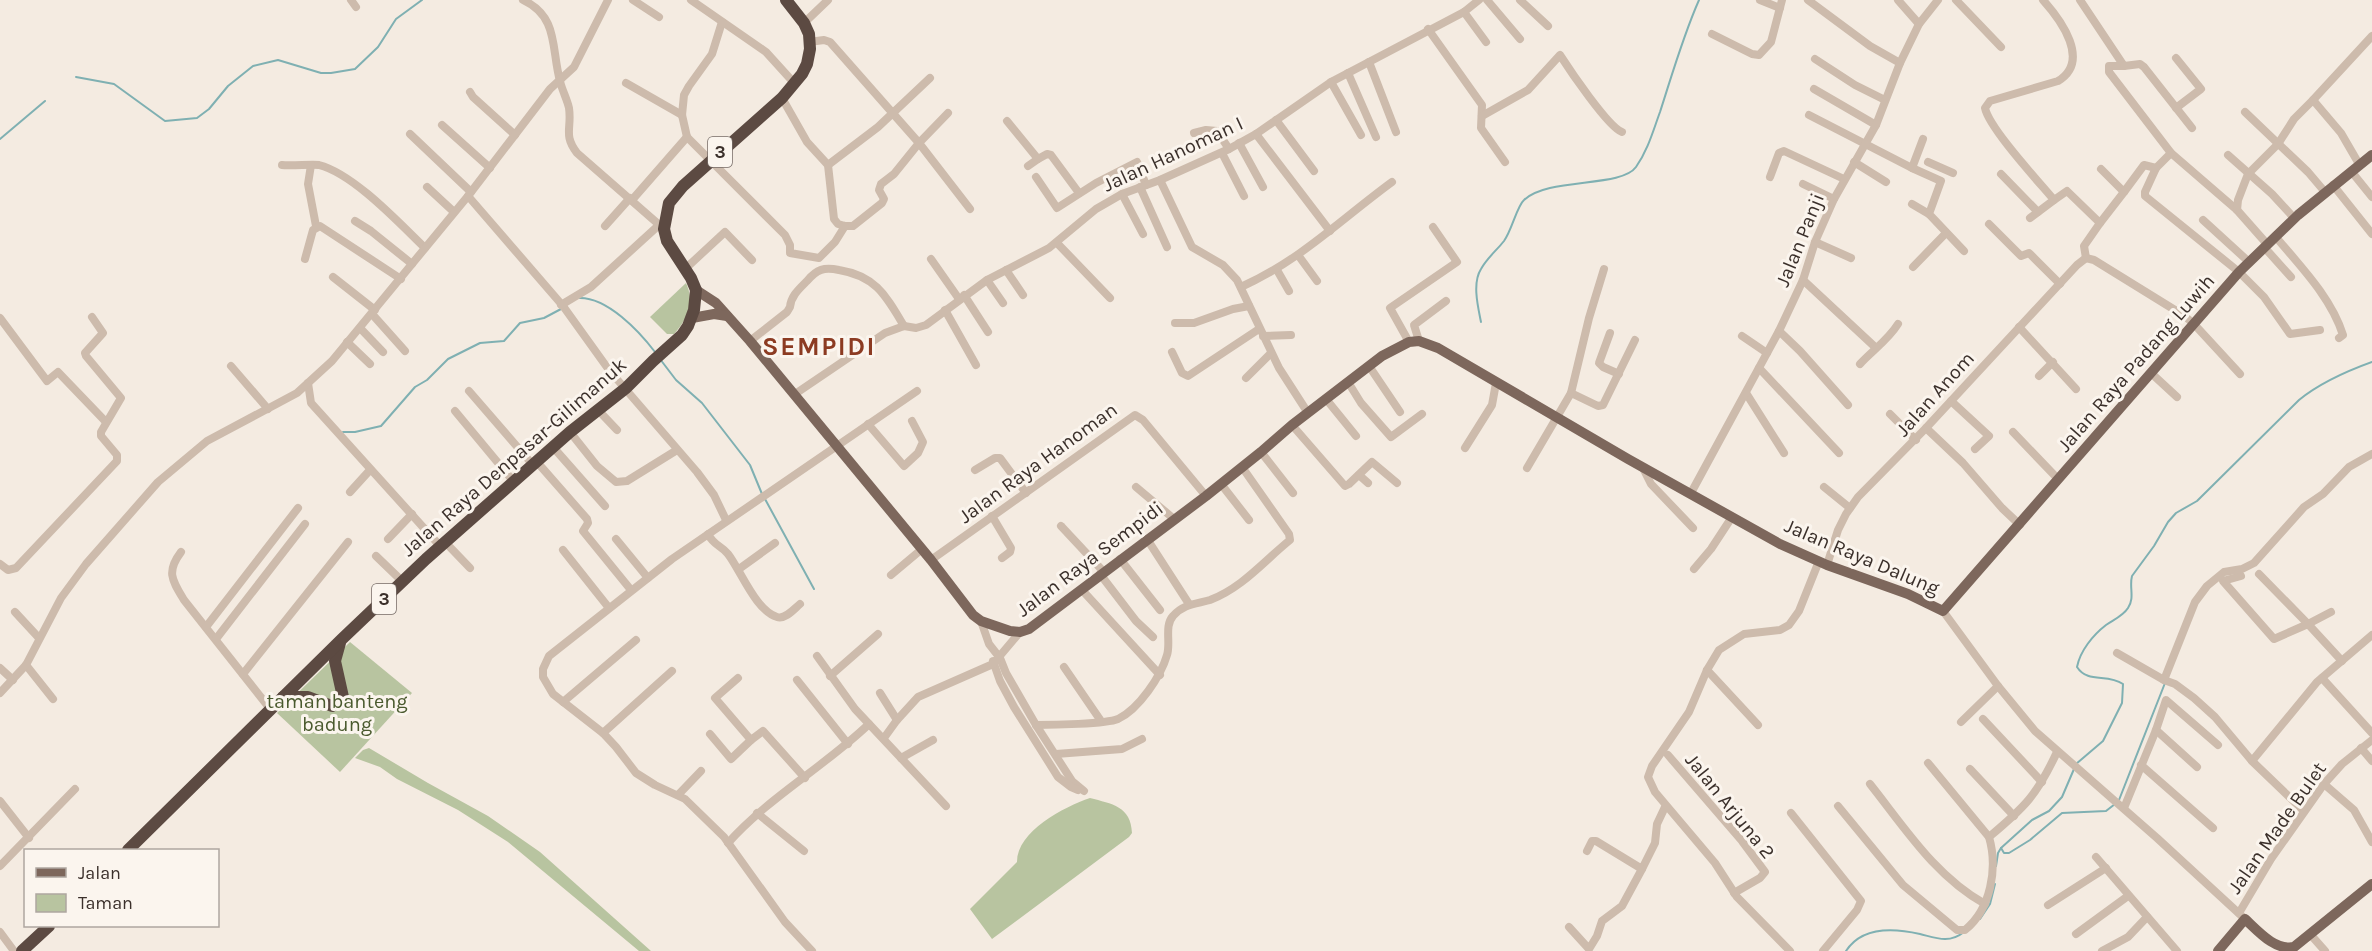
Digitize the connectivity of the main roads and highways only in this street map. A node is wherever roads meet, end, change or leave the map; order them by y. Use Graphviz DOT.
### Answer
graph roads {
  1 [pos="786,0"];
  2 [pos="2372,155"];
  3 [pos="696,290"];
  4 [pos="727,316"];
  5 [pos="692,318"];
  6 [pos="1511,391"];
  7 [pos="1943,611"];
  8 [pos="342,639"];
  9 [pos="283,697"];
  10 [pos="343,697"];
  11 [pos="332,706"];
  12 [pos="129,849"];
  13 [pos="2372,884"];
  14 [pos="48,927"];
  15 [pos="2286,950"];
  16 [pos="22,951"];
  17 [pos="2218,951"];
  1 -- 3 [label="highway, 3"];
  2 -- 7 [label="main road, Jalan Raya Padang Luwih"];
  3 -- 4 [label="main road, Jalan Raya Sempidi"];
  3 -- 5 [label="highway, 3"];
  4 -- 5 [label="main road"];
  4 -- 6 [label="main road, Jalan Raya Sempidi"];
  5 -- 8 [label="highway, Jalan Raya Denpasar-Gilimanuk / 3"];
  6 -- 7 [label="main road, Jalan Raya Dalung"];
  8 -- 9 [label="highway, Jalan Raya Denpasar-Gilimanuk / 3"];
  8 -- 10 [label="highway"];
  9 -- 11 [label="highway"];
  9 -- 12 [label="highway, Jalan Raya Denpasar-Gilimanuk / 3"];
  13 -- 15 [label="main road"];
  14 -- 16 [label="highway"];
  15 -- 17 [label="main road"];
}
